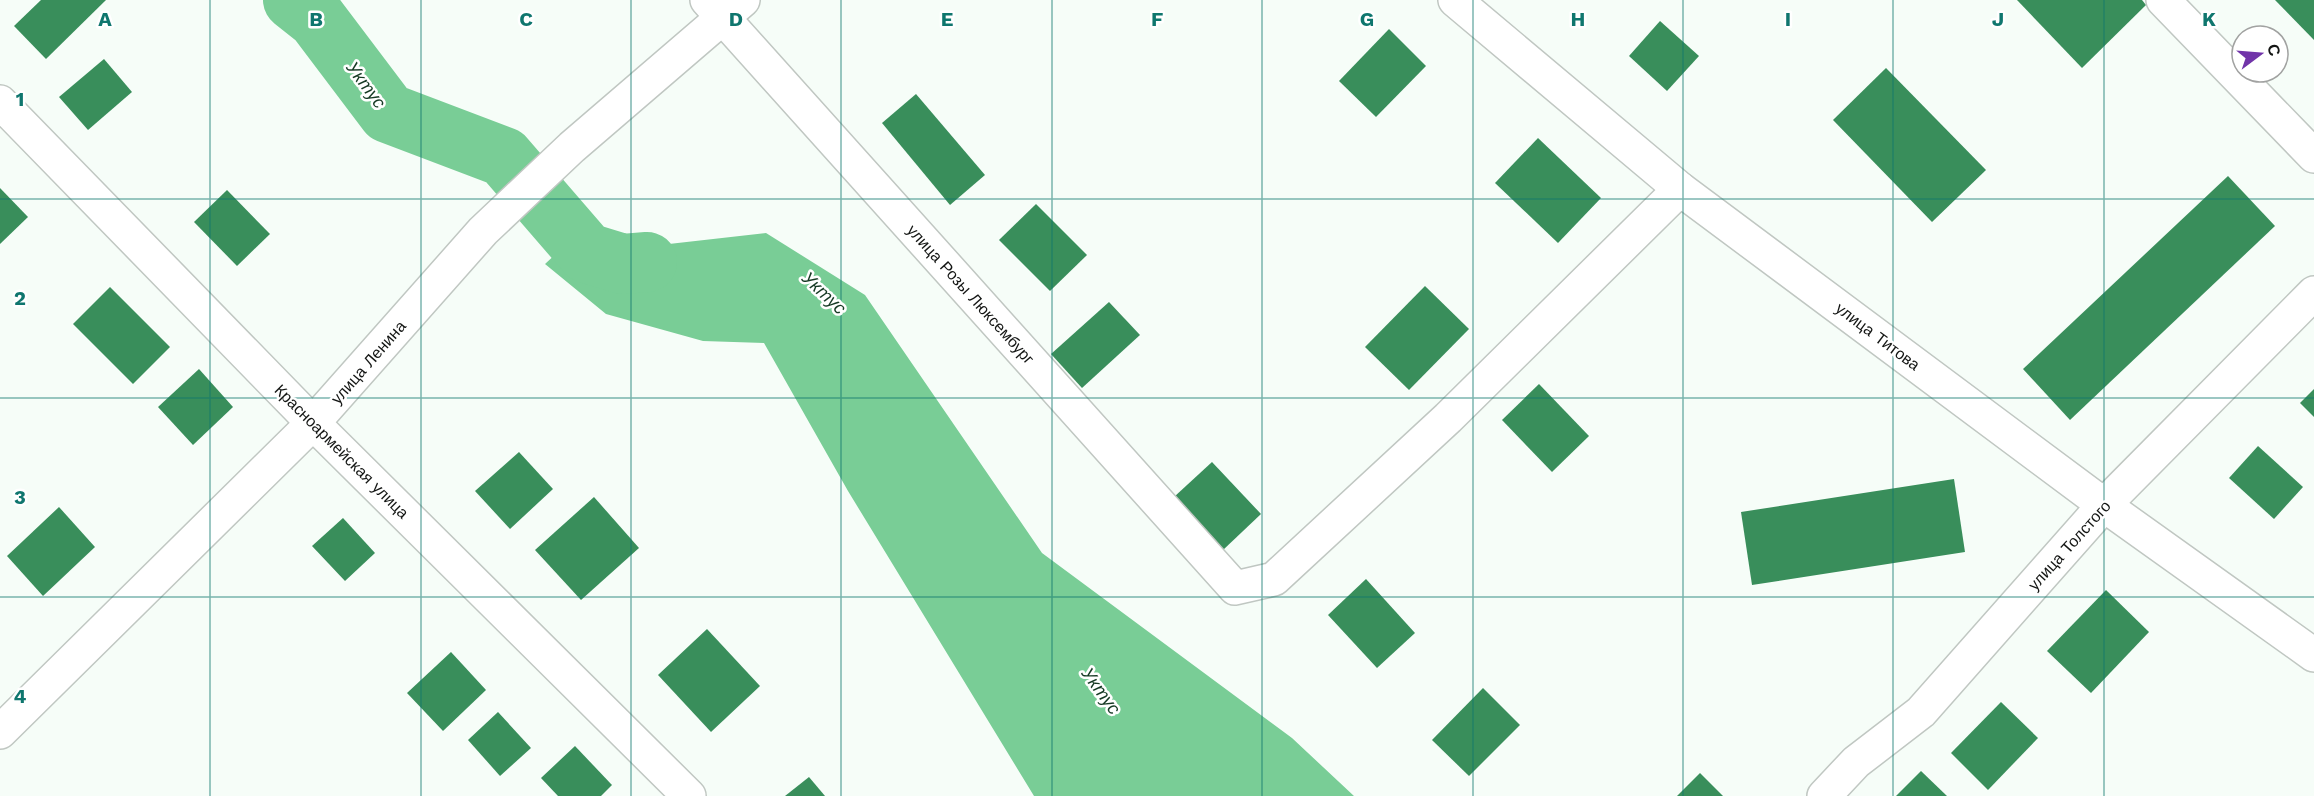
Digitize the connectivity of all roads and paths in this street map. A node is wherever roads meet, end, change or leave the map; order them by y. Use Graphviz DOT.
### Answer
graph roads {
  1 [pos="1455,0"];
  2 [pos="2163,0"];
  3 [pos="724,6"];
  4 [pos="0,102"];
  5 [pos="2314,156"];
  6 [pos="1680,189"];
  7 [pos="2314,293"];
  8 [pos="313,423"];
  9 [pos="2104,505"];
  10 [pos="2314,655"];
  11 [pos="0,732"];
  12 [pos="689,796"];
  13 [pos="1824,796"];
  1 -- 6 [label="street, улица Титова"];
  2 -- 5 [label="street"];
  3 -- 6 [label="street, улица Розы Люксембург"];
  3 -- 8 [label="street, улица Ленина"];
  4 -- 8 [label="street, Красноармейская улица"];
  6 -- 9 [label="street, улица Титова"];
  7 -- 9 [label="street, улица Толстого"];
  8 -- 11 [label="street, улица Ленина"];
  8 -- 12 [label="street, Красноармейская улица"];
  9 -- 10 [label="street, улица Титова"];
  9 -- 13 [label="street, улица Толстого"];
}
